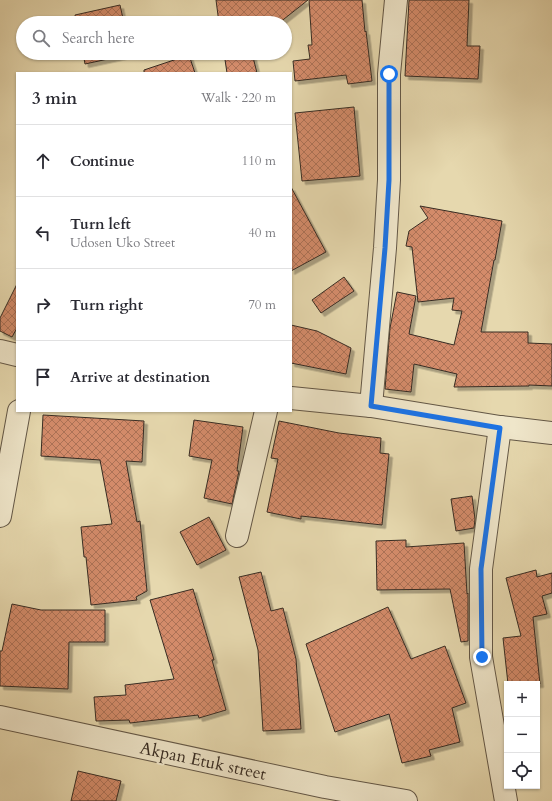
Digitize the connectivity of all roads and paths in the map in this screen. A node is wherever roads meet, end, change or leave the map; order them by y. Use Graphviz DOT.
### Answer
graph roads {
  1 [pos="396,0"];
  2 [pos="0,351"];
  3 [pos="16,355"];
  4 [pos="292,398"];
  5 [pos="371,406"];
  6 [pos="20,412"];
  7 [pos="266,412"];
  8 [pos="500,428"];
  9 [pos="552,433"];
  10 [pos="0,516"];
  11 [pos="237,536"];
  12 [pos="0,717"];
  13 [pos="323,794"];
  14 [pos="406,801"];
  15 [pos="506,801"];
  1 -- 5 [label="street"];
  2 -- 3 [label="street"];
  4 -- 5 [label="street"];
  5 -- 8 [label="street"];
  6 -- 10 [label="street"];
  7 -- 11 [label="street"];
  8 -- 9 [label="street"];
  8 -- 15 [label="street"];
  12 -- 13 [label="street, Akpan Etuk street"];
  13 -- 14 [label="street, Akpan Etuk street"];
}
